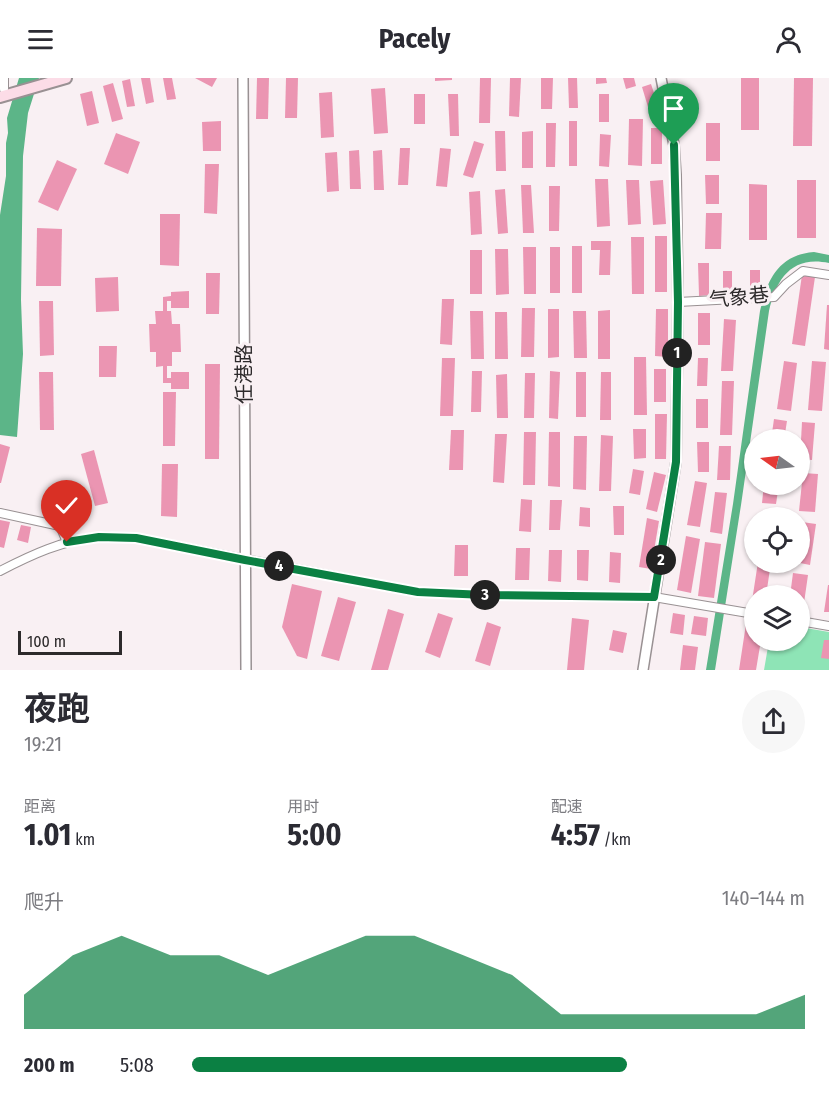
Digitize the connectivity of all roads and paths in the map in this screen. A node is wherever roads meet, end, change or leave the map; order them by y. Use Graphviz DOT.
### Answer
graph roads {
  1 [pos="66,78"];
  2 [pos="243,78"];
  3 [pos="661,78"];
  4 [pos="39,82"];
  5 [pos="6,89"];
  6 [pos="829,275"];
  7 [pos="678,302"];
  8 [pos="0,513"];
  9 [pos="67,542"];
  10 [pos="245,560"];
  11 [pos="0,571"];
  12 [pos="654,597"];
  13 [pos="744,612"];
  14 [pos="810,623"];
  15 [pos="829,626"];
  16 [pos="246,670"];
  17 [pos="643,670"];
  1 -- 4 [label="main road"];
  2 -- 10 [label="street, 任港路"];
  3 -- 7 [label="street"];
  4 -- 5 [label="main road"];
  6 -- 7 [label="street, 气象巷"];
  7 -- 12 [label="street"];
  8 -- 9 [label="street"];
  9 -- 10 [label="street"];
  9 -- 11 [label="street"];
  10 -- 12 [label="street"];
  10 -- 16 [label="street, 任港路"];
  12 -- 13 [label="street"];
  12 -- 17 [label="street"];
  14 -- 15 [label="street"];
}
